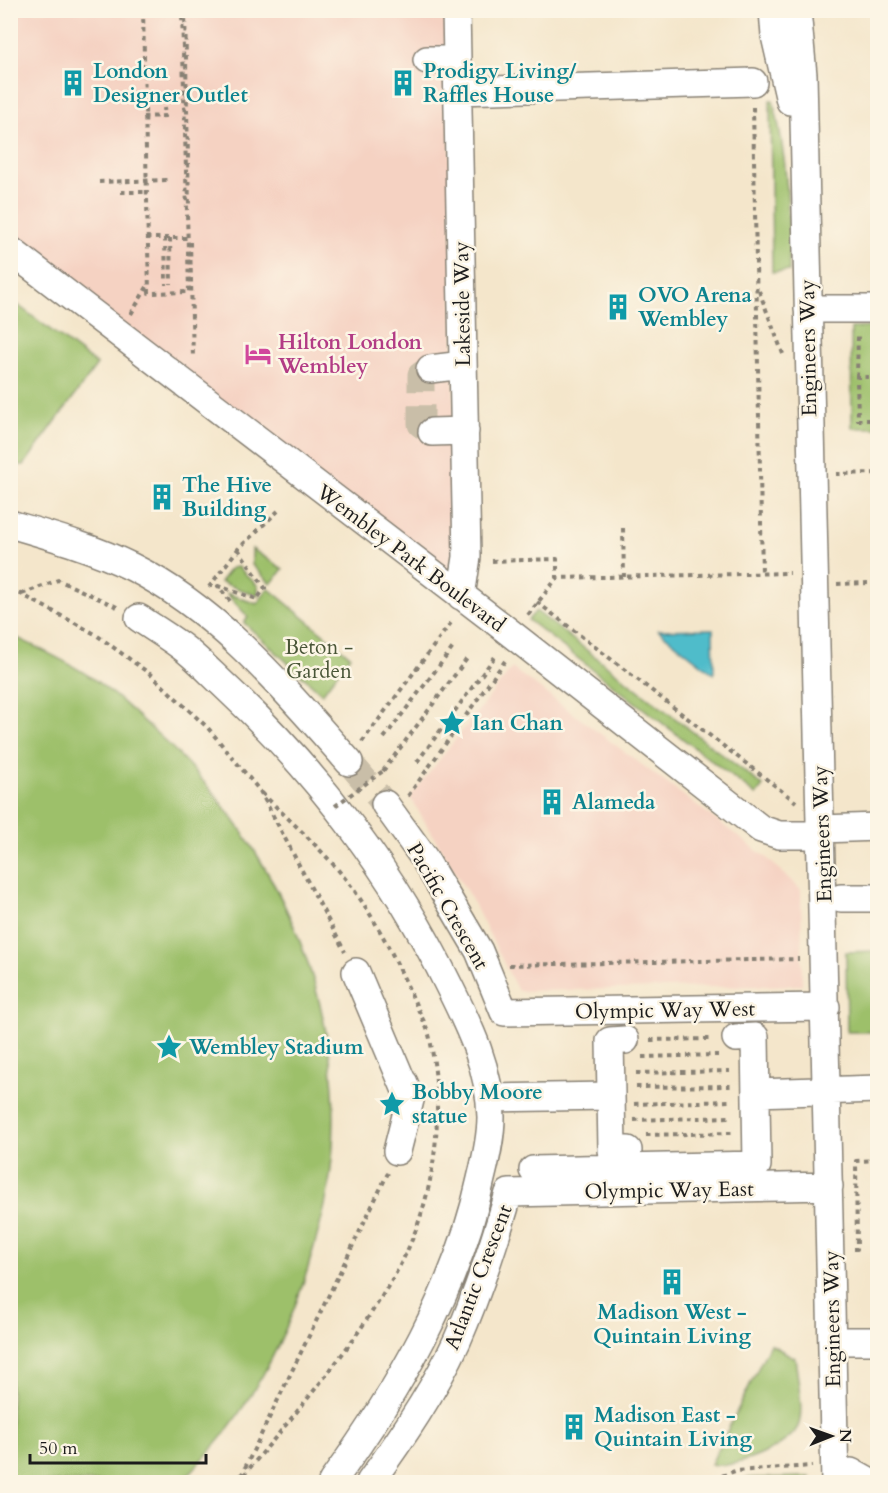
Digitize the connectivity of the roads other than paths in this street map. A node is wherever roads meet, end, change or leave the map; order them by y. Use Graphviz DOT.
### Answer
graph roads {
  1 [pos="456,10"];
  2 [pos="773,10"];
  3 [pos="797,10"];
  4 [pos="427,60"];
  5 [pos="457,60"];
  6 [pos="753,82"];
  7 [pos="458,91"];
  8 [pos="805,185"];
  9 [pos="10,250"];
  10 [pos="808,309"];
  11 [pos="878,309"];
  12 [pos="463,365"];
  13 [pos="430,369"];
  14 [pos="465,431"];
  15 [pos="432,432"];
  16 [pos="10,524"];
  17 [pos="464,598"];
  18 [pos="139,618"];
  19 [pos="354,753"];
  20 [pos="395,801"];
  21 [pos="878,827"];
  22 [pos="822,832"];
  23 [pos="841,898"];
  24 [pos="878,898"];
  25 [pos="356,972"];
  26 [pos="826,1007"];
  27 [pos="504,1012"];
  28 [pos="391,1046"];
  29 [pos="878,1089"];
  30 [pos="827,1090"];
  31 [pos="619,1096"];
  32 [pos="490,1098"];
  33 [pos="410,1100"];
  34 [pos="397,1151"];
  35 [pos="533,1170"];
  36 [pos="829,1186"];
  37 [pos="509,1193"];
  38 [pos="832,1341"];
  39 [pos="878,1341"];
  40 [pos="843,1476"];
  41 [pos="332,1482"];
  42 [pos="370,1482"];
  1 -- 5 [label="street, Lakeside Way"];
  2 -- 8 [label="street, Engineers Way"];
  3 -- 8 [label="street, Engineers Way"];
  4 -- 5 [label="street"];
  5 -- 7 [label="street, Lakeside Way"];
  6 -- 7 [label="street"];
  7 -- 12 [label="street, Lakeside Way"];
  8 -- 10 [label="street, Engineers Way"];
  9 -- 17 [label="street, Wembley Park Boulevard"];
  10 -- 11 [label="street"];
  10 -- 22 [label="street, Engineers Way"];
  12 -- 13 [label="street"];
  12 -- 14 [label="street, Lakeside Way"];
  14 -- 15 [label="street"];
  14 -- 17 [label="street, Lakeside Way"];
  16 -- 19 [label="street"];
  17 -- 22 [label="street, Wembley Park Boulevard"];
  18 -- 32 [label="street"];
  20 -- 27 [label="street, Pacific Crescent"];
  21 -- 22 [label="street, Wembley Park Boulevard"];
  22 -- 26 [label="street, Engineers Way"];
  23 -- 24 [label="street"];
  25 -- 33 [label="street"];
  26 -- 27 [label="street, Olympic Way West"];
  26 -- 30 [label="street, Engineers Way"];
  28 -- 33 [label="street"];
  29 -- 30 [label="street"];
  30 -- 35 [label="street"];
  30 -- 36 [label="street, Engineers Way"];
  31 -- 32 [label="street"];
  32 -- 41 [label="street"];
  33 -- 34 [label="street"];
  36 -- 37 [label="street, Olympic Way East"];
  36 -- 38 [label="street, Engineers Way"];
  37 -- 42 [label="street, Atlantic Crescent"];
  38 -- 39 [label="street"];
  38 -- 40 [label="street, Engineers Way"];
}
